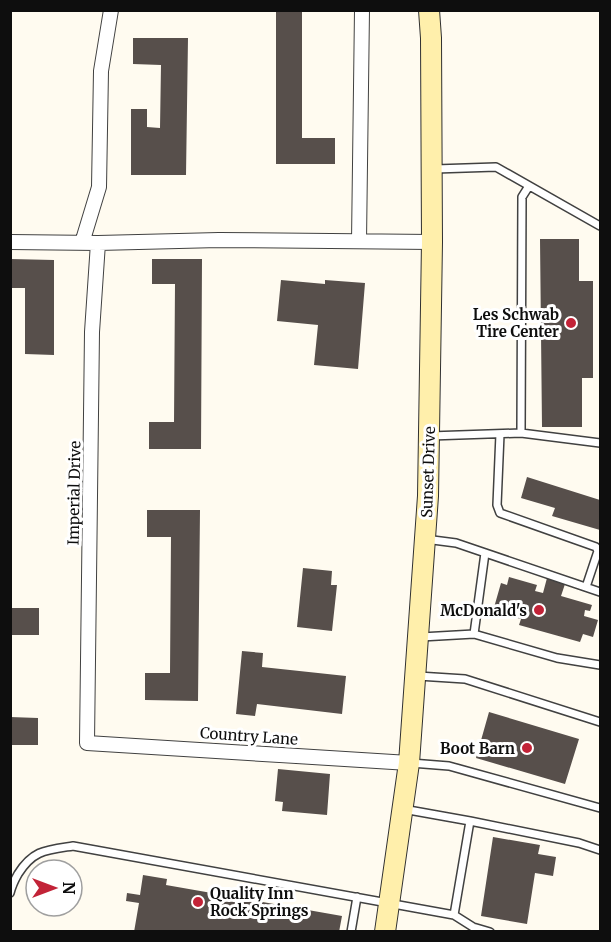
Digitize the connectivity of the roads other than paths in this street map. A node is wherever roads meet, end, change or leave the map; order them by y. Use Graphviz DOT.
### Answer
graph roads {
  1 [pos="111,10"];
  2 [pos="362,10"];
  3 [pos="429,10"];
  4 [pos="432,169"];
  5 [pos="529,186"];
  6 [pos="600,226"];
  7 [pos="359,241"];
  8 [pos="10,242"];
  9 [pos="432,242"];
  10 [pos="82,243"];
  11 [pos="98,243"];
  12 [pos="521,433"];
  13 [pos="500,434"];
  14 [pos="430,436"];
  15 [pos="600,443"];
  16 [pos="425,539"];
  17 [pos="485,553"];
  18 [pos="586,587"];
  19 [pos="600,592"];
  20 [pos="474,634"];
  21 [pos="418,637"];
  22 [pos="600,665"];
  23 [pos="415,676"];
  24 [pos="600,722"];
  25 [pos="87,743"];
  26 [pos="409,763"];
  27 [pos="600,808"];
  28 [pos="402,809"];
  29 [pos="470,821"];
  30 [pos="600,850"];
  31 [pos="10,893"];
  32 [pos="357,897"];
  33 [pos="389,902"];
  34 [pos="454,915"];
  35 [pos="490,931"];
  36 [pos="351,932"];
  37 [pos="385,932"];
  1 -- 10 [label="street"];
  2 -- 7 [label="street"];
  3 -- 4 [label="street, Sunset Drive"];
  4 -- 5 [label="lane"];
  4 -- 9 [label="street, Sunset Drive"];
  5 -- 6 [label="lane"];
  5 -- 12 [label="lane"];
  7 -- 9 [label="street"];
  7 -- 11 [label="street"];
  8 -- 10 [label="street"];
  9 -- 14 [label="street, Sunset Drive"];
  10 -- 11 [label="street"];
  11 -- 25 [label="street, Imperial Drive"];
  12 -- 13 [label="lane"];
  12 -- 15 [label="lane"];
  13 -- 14 [label="lane"];
  13 -- 18 [label="lane"];
  14 -- 16 [label="street, Sunset Drive"];
  16 -- 17 [label="lane"];
  16 -- 21 [label="street, Sunset Drive"];
  17 -- 18 [label="lane"];
  17 -- 20 [label="lane"];
  18 -- 19 [label="lane"];
  20 -- 21 [label="lane"];
  20 -- 22 [label="lane"];
  21 -- 23 [label="street, Sunset Drive"];
  23 -- 24 [label="lane"];
  23 -- 26 [label="street, Sunset Drive"];
  25 -- 26 [label="street, Country Lane"];
  26 -- 27 [label="lane"];
  26 -- 28 [label="street, Sunset Drive"];
  28 -- 29 [label="lane"];
  28 -- 33 [label="street, Sunset Drive"];
  29 -- 30 [label="lane"];
  29 -- 34 [label="lane"];
  31 -- 32 [label="lane"];
  32 -- 33 [label="lane"];
  32 -- 36 [label="lane"];
  33 -- 34 [label="lane"];
  33 -- 37 [label="street, Sunset Drive"];
  34 -- 35 [label="lane"];
}
